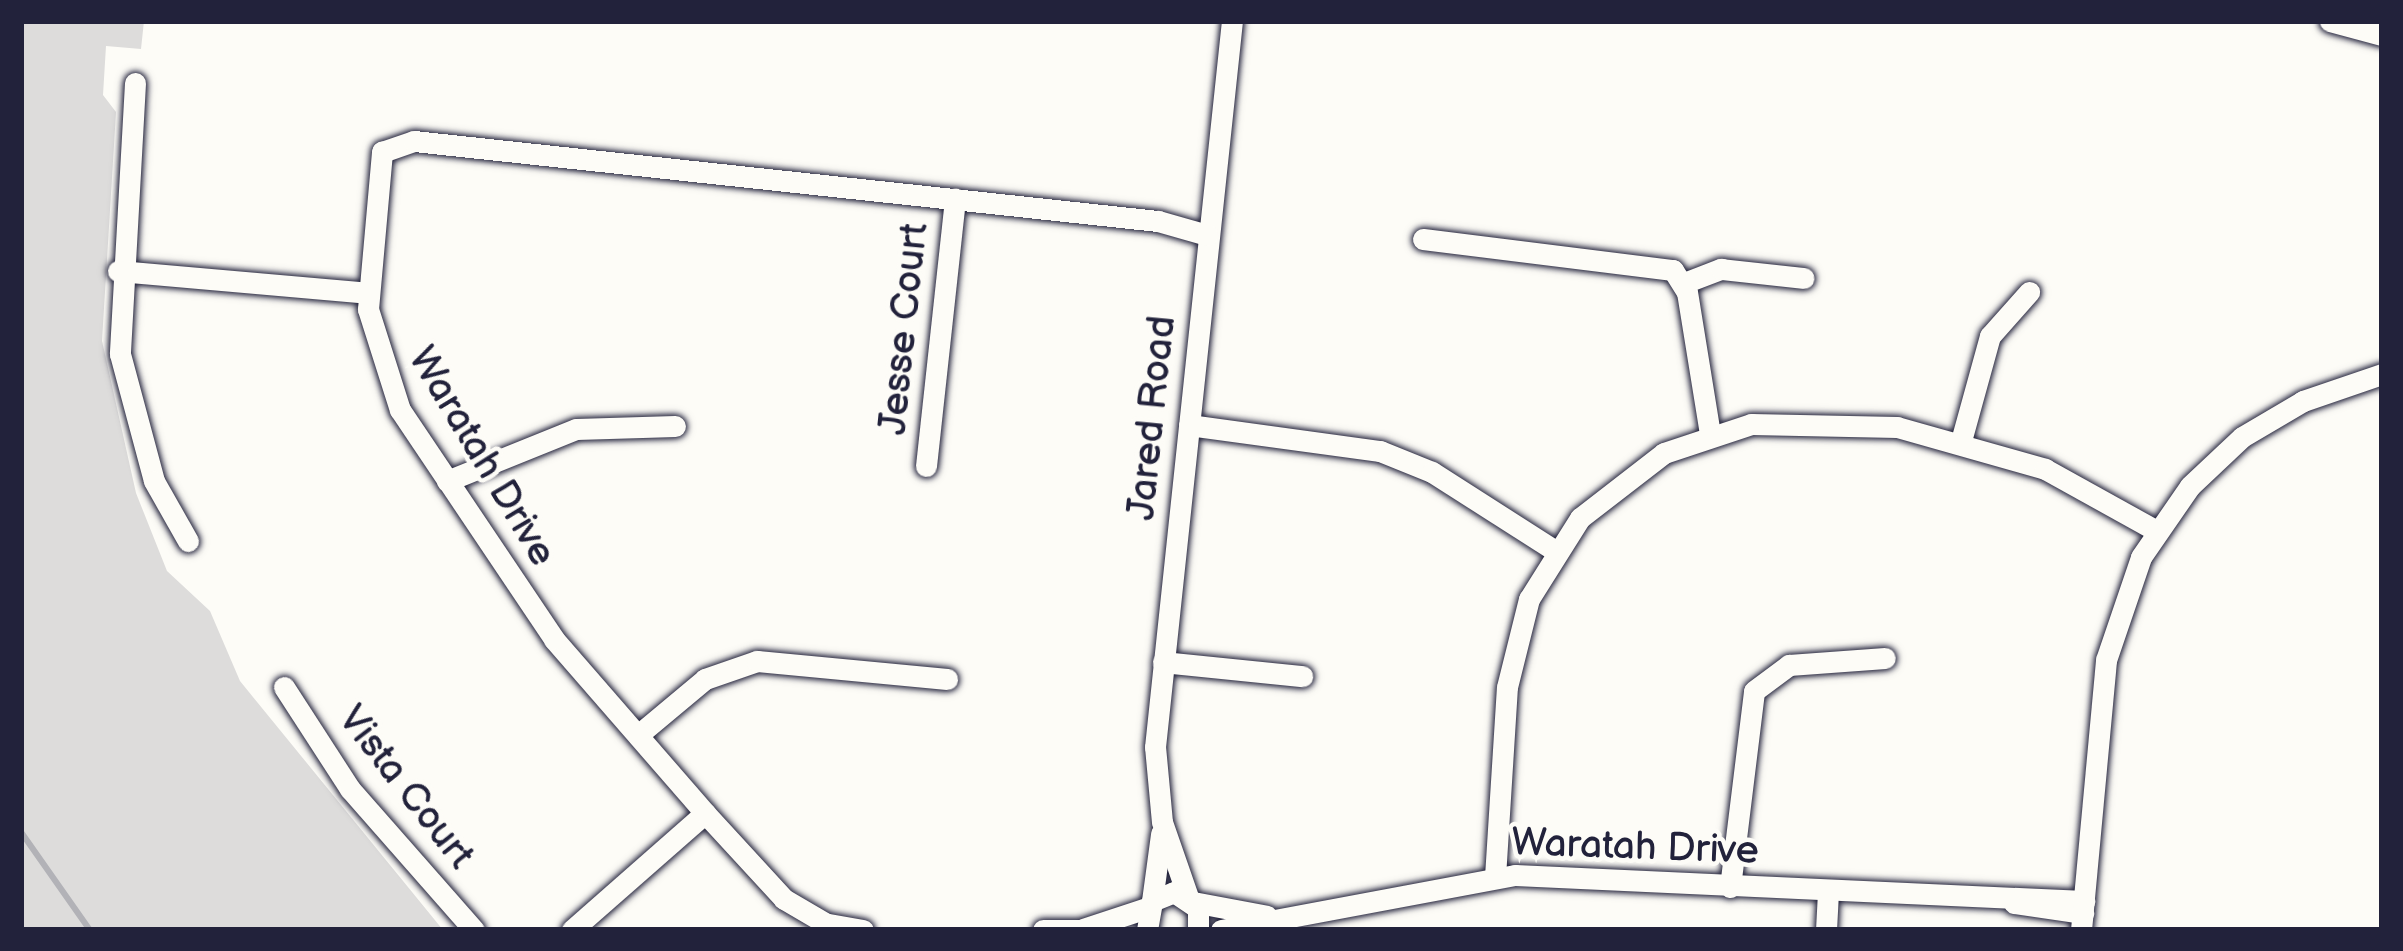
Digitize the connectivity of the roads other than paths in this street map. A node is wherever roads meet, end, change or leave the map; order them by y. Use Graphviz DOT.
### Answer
graph roads {
  1 [pos="1232,21"];
  2 [pos="2330,21"];
  3 [pos="2382,35"];
  4 [pos="135,83"];
  5 [pos="955,199"];
  6 [pos="1208,226"];
  7 [pos="1424,239"];
  8 [pos="118,271"];
  9 [pos="1804,278"];
  10 [pos="1684,283"];
  11 [pos="2029,292"];
  12 [pos="368,293"];
  13 [pos="2382,374"];
  14 [pos="1189,425"];
  15 [pos="675,426"];
  16 [pos="1710,434"];
  17 [pos="1961,441"];
  18 [pos="926,466"];
  19 [pos="447,481"];
  20 [pos="2157,531"];
  21 [pos="188,541"];
  22 [pos="1555,550"];
  23 [pos="1886,658"];
  24 [pos="1162,662"];
  25 [pos="1302,676"];
  26 [pos="947,680"];
  27 [pos="284,687"];
  28 [pos="638,735"];
  29 [pos="705,813"];
  30 [pos="1162,822"];
  31 [pos="1495,877"];
  32 [pos="1730,887"];
  33 [pos="1828,892"];
  34 [pos="1191,899"];
  35 [pos="1339,904"];
  36 [pos="1148,913"];
  37 [pos="2076,914"];
  38 [pos="1268,916"];
  39 [pos="474,930"];
  40 [pos="572,930"];
  41 [pos="863,930"];
  42 [pos="1043,930"];
  43 [pos="1086,930"];
  44 [pos="1198,930"];
  45 [pos="1221,930"];
  46 [pos="1344,930"];
  47 [pos="1826,930"];
  1 -- 6 [label="street, Jared Road"];
  2 -- 3 [label="street"];
  4 -- 8 [label="street"];
  5 -- 6 [label="street, Waratah Drive"];
  5 -- 12 [label="street, Waratah Drive"];
  5 -- 18 [label="street, Jesse Court"];
  6 -- 14 [label="street, Jared Road"];
  7 -- 10 [label="street"];
  8 -- 12 [label="street"];
  8 -- 21 [label="street"];
  9 -- 10 [label="street"];
  10 -- 16 [label="street"];
  11 -- 17 [label="street"];
  12 -- 19 [label="street, Waratah Drive"];
  13 -- 20 [label="street"];
  14 -- 22 [label="street"];
  14 -- 24 [label="street, Jared Road"];
  15 -- 19 [label="street"];
  16 -- 17 [label="street"];
  16 -- 22 [label="street"];
  17 -- 20 [label="street"];
  19 -- 28 [label="street, Waratah Drive"];
  20 -- 37 [label="street"];
  22 -- 31 [label="street"];
  23 -- 32 [label="street"];
  24 -- 25 [label="street"];
  24 -- 30 [label="street, Jared Road"];
  26 -- 28 [label="street"];
  27 -- 39 [label="street, Vista Court"];
  28 -- 29 [label="street, Waratah Drive"];
  29 -- 40 [label="street"];
  29 -- 41 [label="street, Waratah Drive"];
  30 -- 34 [label="street, Jared Road"];
  30 -- 36 [label="street, Jared Road"];
  31 -- 32 [label="street, Waratah Drive"];
  31 -- 35 [label="street, Waratah Drive"];
  32 -- 33 [label="street, Waratah Drive"];
  33 -- 37 [label="street, Waratah Drive"];
  33 -- 47 [label="street"];
  34 -- 36 [label="street, Waratah Drive"];
  34 -- 38 [label="street, Waratah Drive"];
  34 -- 44 [label="street, Jared Road"];
  35 -- 38 [label="street, Waratah Drive"];
  35 -- 46 [label="street"];
  36 -- 43 [label="street"];
  38 -- 45 [label="street, Waratah Drive"];
  42 -- 43 [label="street"];
}
